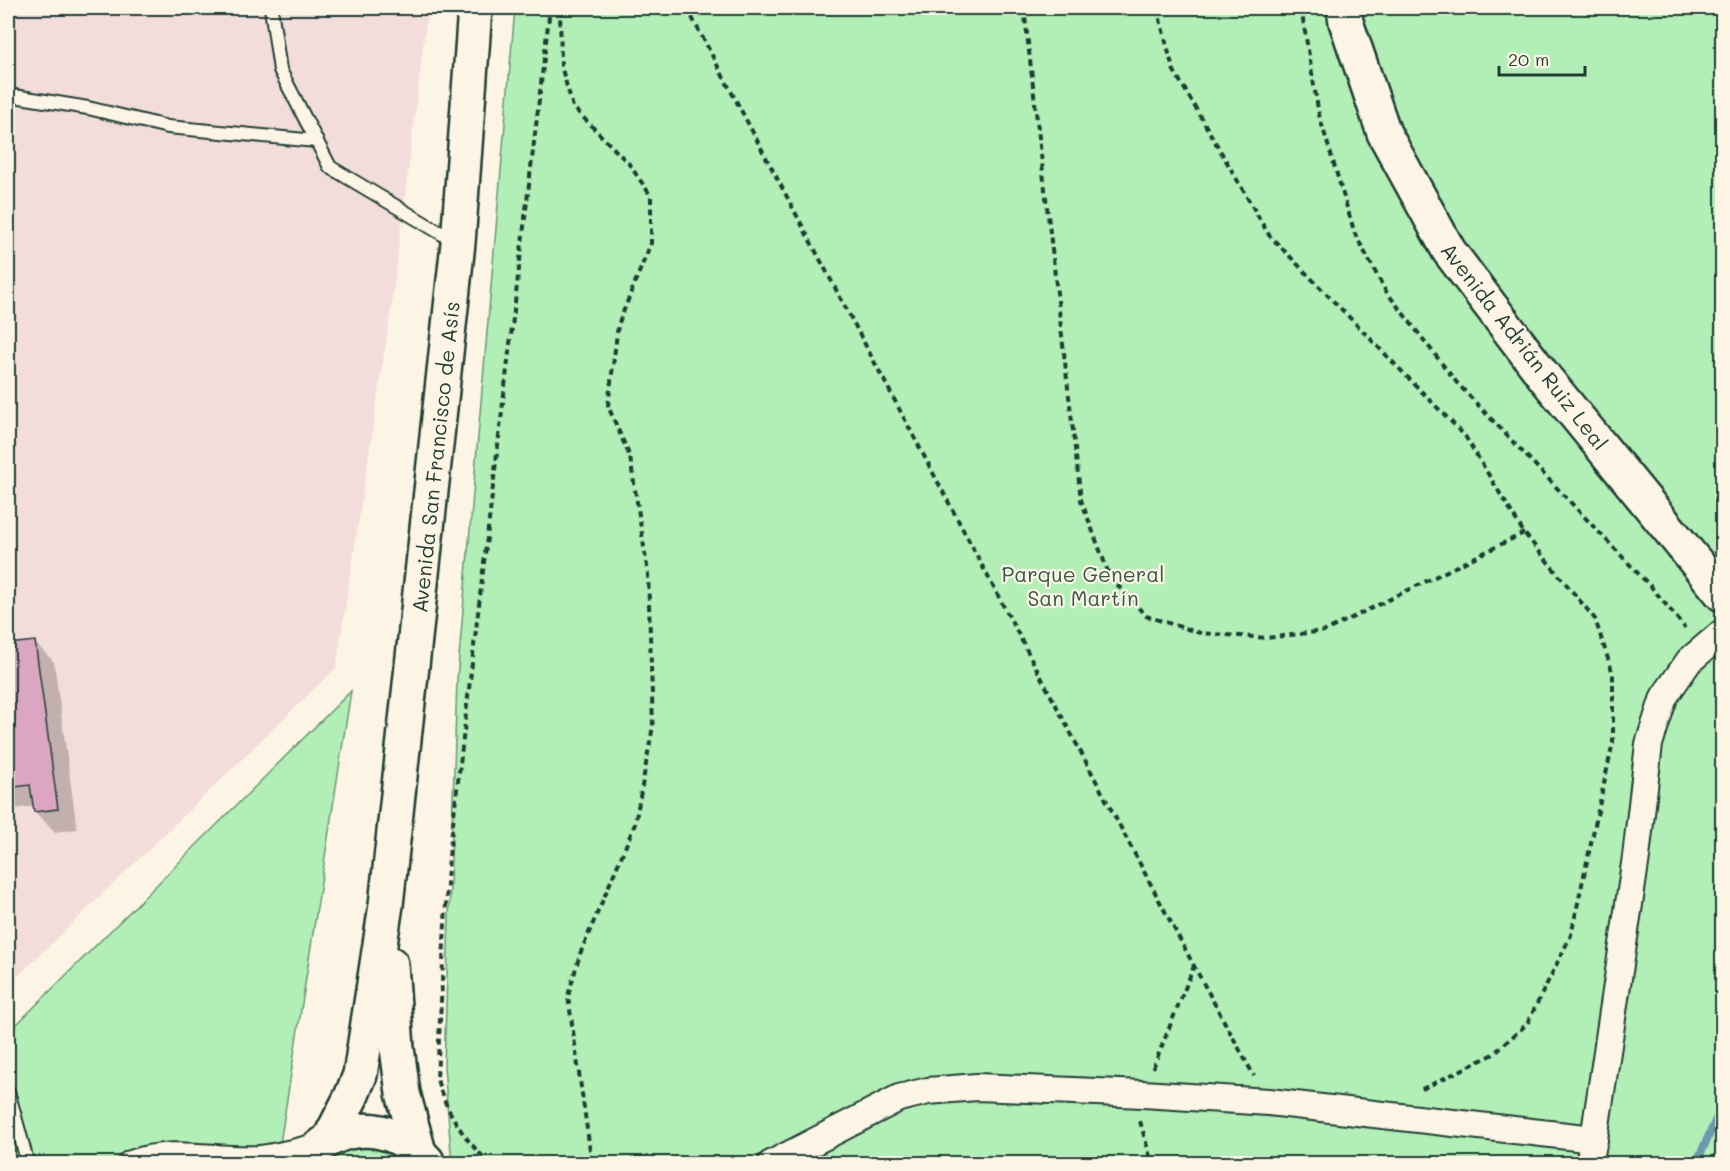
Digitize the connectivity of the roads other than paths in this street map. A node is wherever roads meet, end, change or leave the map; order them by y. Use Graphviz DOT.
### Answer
graph roads {
  1 [pos="271,8"];
  2 [pos="475,8"];
  3 [pos="1344,8"];
  4 [pos="8,95"];
  5 [pos="316,141"];
  6 [pos="458,243"];
  7 [pos="1722,594"];
  8 [pos="1722,633"];
  9 [pos="387,905"];
  10 [pos="8,1091"];
  11 [pos="1594,1139"];
  12 [pos="317,1150"];
  13 [pos="424,1158"];
  14 [pos="28,1164"];
  15 [pos="131,1164"];
  16 [pos="771,1164"];
  17 [pos="1589,1164"];
  1 -- 5 [label="lane"];
  2 -- 6 [label="main road, Avenida San Francisco de Asís"];
  3 -- 7 [label="main road, Avenida Adrián Ruiz Leal"];
  4 -- 5 [label="lane"];
  5 -- 6 [label="lane"];
  6 -- 9 [label="main road, Avenida San Francisco de Asís"];
  8 -- 11 [label="street"];
  9 -- 12 [label="main road, Avenida San Francisco de Asís"];
  9 -- 13 [label="main road, Avenida San Francisco de Asís"];
  10 -- 14 [label="lane"];
  11 -- 16 [label="street"];
  11 -- 17 [label="street"];
  12 -- 13 [label="main road"];
  12 -- 15 [label="street"];
}
